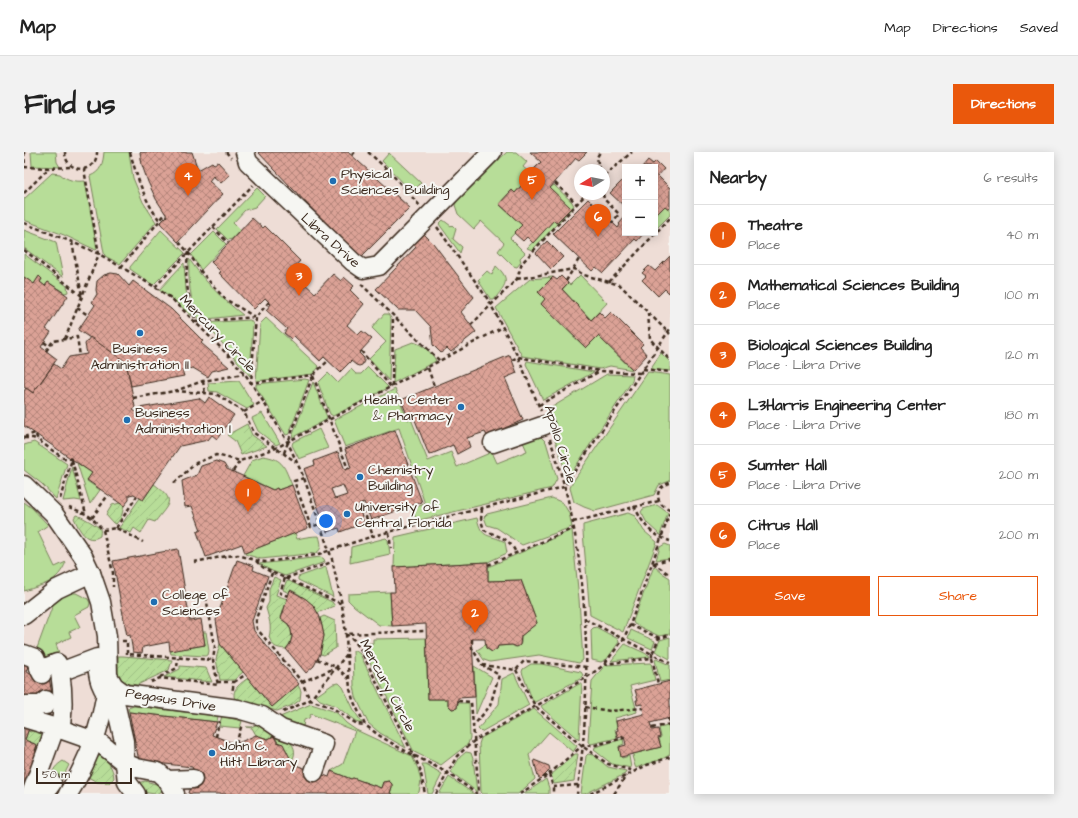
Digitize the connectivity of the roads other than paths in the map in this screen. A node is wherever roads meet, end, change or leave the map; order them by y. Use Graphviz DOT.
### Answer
graph roads {
  1 [pos="245,152"];
  2 [pos="492,152"];
  3 [pos="545,425"];
  4 [pos="493,443"];
  5 [pos="24,485"];
  6 [pos="91,574"];
  7 [pos="24,615"];
  8 [pos="24,654"];
  9 [pos="60,672"];
  10 [pos="106,693"];
  11 [pos="46,700"];
  12 [pos="24,712"];
  13 [pos="24,718"];
  14 [pos="57,729"];
  15 [pos="95,741"];
  16 [pos="125,763"];
  17 [pos="314,772"];
  18 [pos="193,779"];
  19 [pos="171,787"];
  20 [pos="31,794"];
  21 [pos="36,794"];
  22 [pos="44,794"];
  23 [pos="68,794"];
  24 [pos="136,794"];
  1 -- 2 [label="street, Libra Drive"];
  3 -- 4 [label="street"];
  5 -- 6 [label="street, Pegasus Drive"];
  6 -- 7 [label="street"];
  6 -- 17 [label="street, Pegasus Drive"];
  8 -- 9 [label="street"];
  9 -- 10 [label="street"];
  9 -- 14 [label="street"];
  10 -- 15 [label="street"];
  10 -- 16 [label="street"];
  11 -- 12 [label="street"];
  13 -- 14 [label="street"];
  14 -- 15 [label="street"];
  14 -- 20 [label="street"];
  15 -- 16 [label="street"];
  15 -- 23 [label="street"];
  16 -- 19 [label="street"];
  16 -- 24 [label="street"];
  18 -- 19 [label="street"];
  21 -- 22 [label="street"];
}
